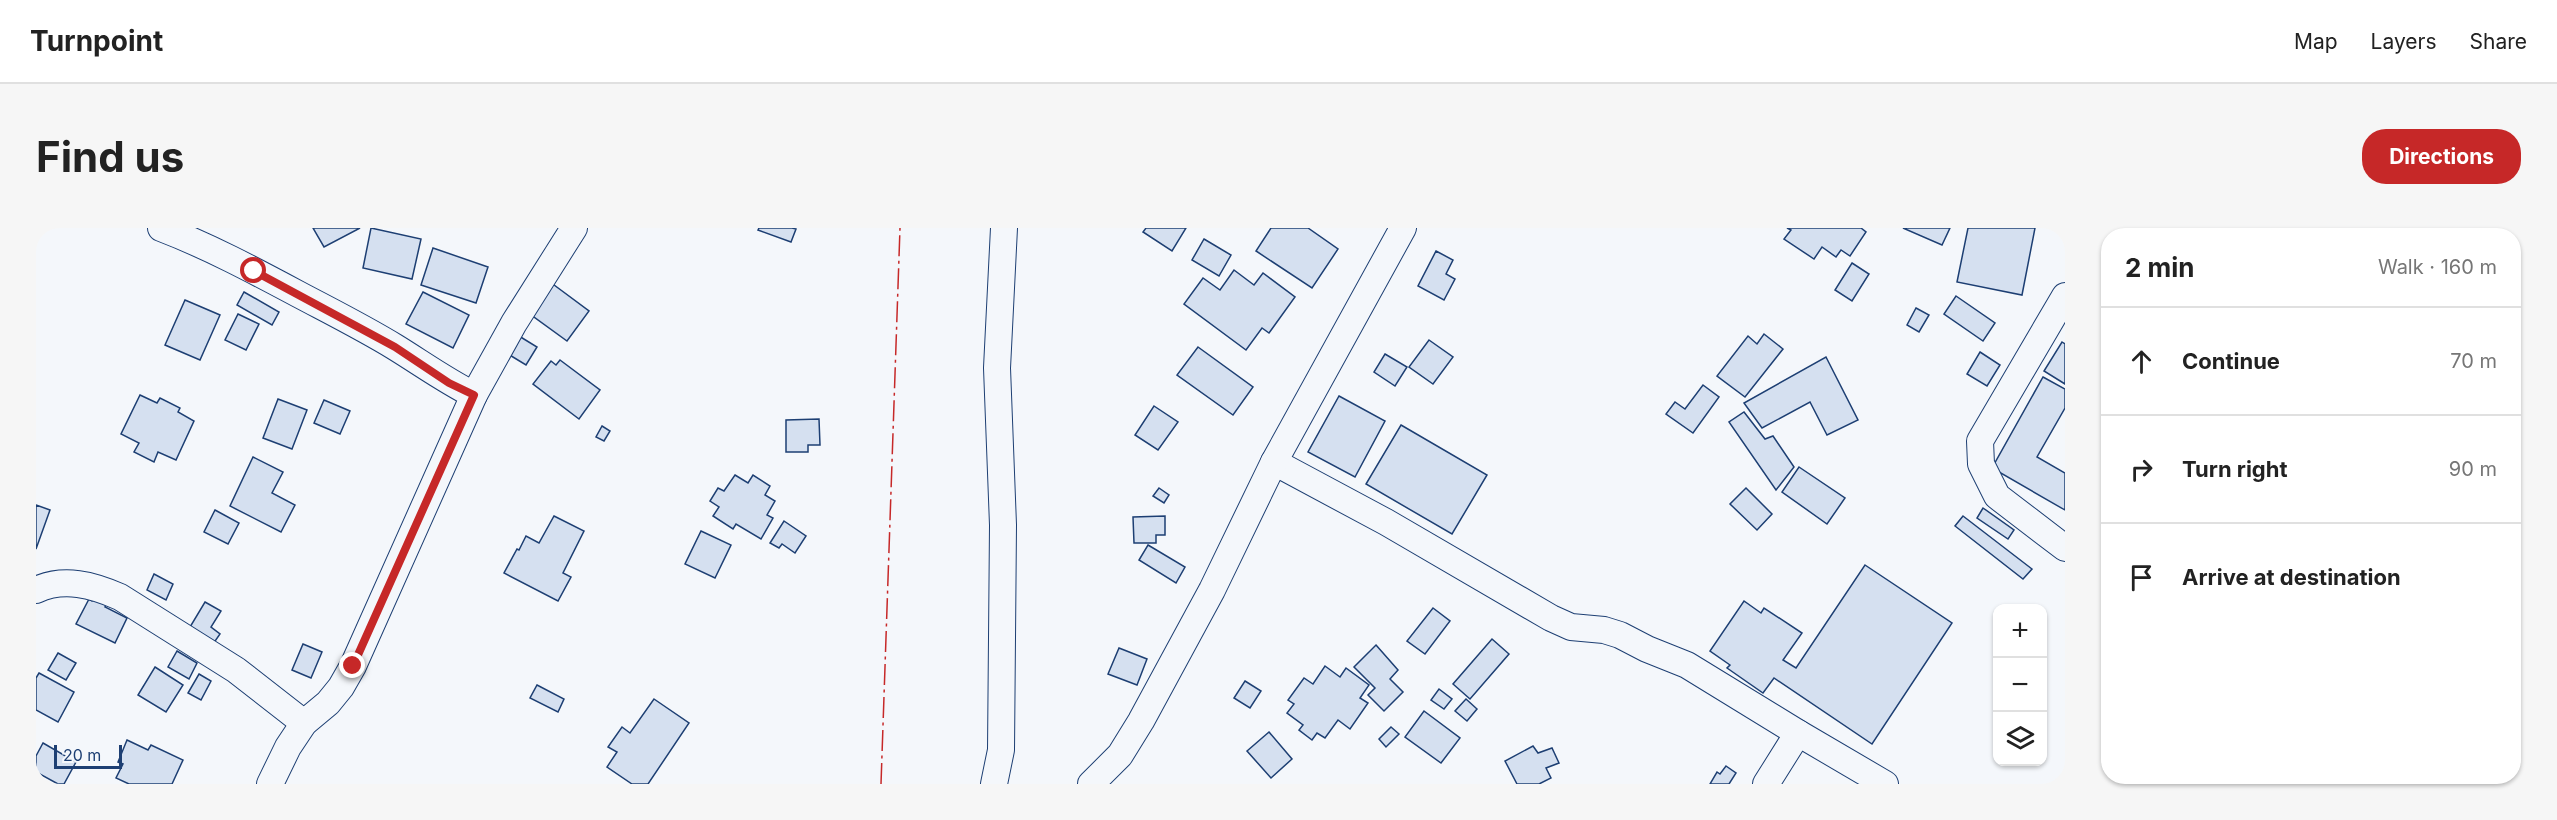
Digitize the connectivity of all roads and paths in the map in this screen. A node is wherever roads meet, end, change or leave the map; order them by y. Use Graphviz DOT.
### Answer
graph roads {
  1 [pos="161,228"];
  2 [pos="574,228"];
  3 [pos="1004,228"];
  4 [pos="1403,228"];
  5 [pos="2065,296"];
  6 [pos="474,395"];
  7 [pos="1274,462"];
  8 [pos="2065,548"];
  9 [pos="36,591"];
  10 [pos="304,723"];
  11 [pos="1798,734"];
  12 [pos="270,784"];
  13 [pos="994,784"];
  14 [pos="1091,784"];
  15 [pos="1766,784"];
  16 [pos="1885,784"];
  1 -- 6 [label="street"];
  2 -- 6 [label="street"];
  3 -- 13 [label="street"];
  4 -- 7 [label="street"];
  5 -- 8 [label="street"];
  6 -- 10 [label="street"];
  7 -- 11 [label="street"];
  7 -- 14 [label="street"];
  9 -- 10 [label="street"];
  10 -- 12 [label="street"];
  11 -- 15 [label="street"];
  11 -- 16 [label="street"];
}
